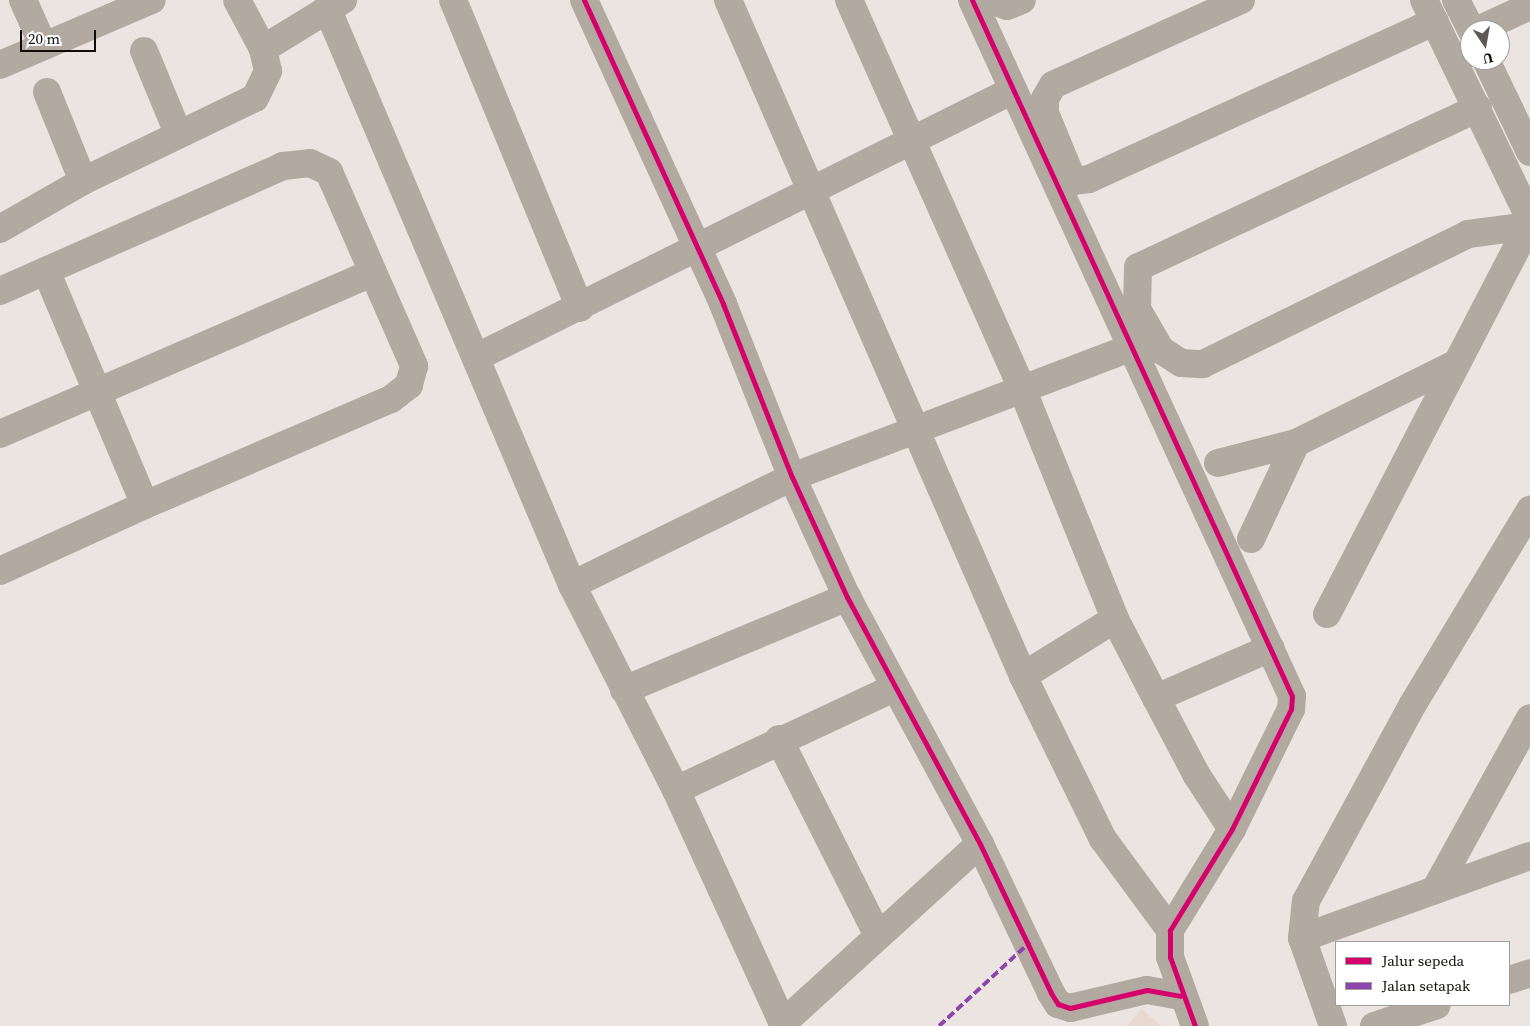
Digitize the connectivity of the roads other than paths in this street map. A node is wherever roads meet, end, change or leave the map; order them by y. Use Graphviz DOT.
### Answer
graph roads {
  1 [pos="23,0"];
  2 [pos="237,0"];
  3 [pos="453,0"];
  4 [pos="584,0"];
  5 [pos="728,0"];
  6 [pos="849,0"];
  7 [pos="972,0"];
  8 [pos="989,0"];
  9 [pos="1022,0"];
  10 [pos="1242,0"];
  11 [pos="1456,0"];
  12 [pos="140,2"];
  13 [pos="335,4"];
  14 [pos="1530,6"];
  15 [pos="1429,10"];
  16 [pos="1466,20"];
  17 [pos="1500,20"];
  18 [pos="43,45"];
  19 [pos="263,49"];
  20 [pos="144,51"];
  21 [pos="0,65"];
  22 [pos="1494,70"];
  23 [pos="1013,90"];
  24 [pos="47,92"];
  25 [pos="1520,104"];
  26 [pos="1478,108"];
  27 [pos="178,133"];
  28 [pos="911,138"];
  29 [pos="1530,152"];
  30 [pos="83,181"];
  31 [pos="812,189"];
  32 [pos="1529,222"];
  33 [pos="2,224"];
  34 [pos="695,246"];
  35 [pos="46,271"];
  36 [pos="370,274"];
  37 [pos="0,291"];
  38 [pos="580,308"];
  39 [pos="1130,348"];
  40 [pos="477,358"];
  41 [pos="1455,364"];
  42 [pos="98,390"];
  43 [pos="1023,391"];
  44 [pos="918,430"];
  45 [pos="0,434"];
  46 [pos="1296,443"];
  47 [pos="1218,463"];
  48 [pos="792,476"];
  49 [pos="145,505"];
  50 [pos="1530,511"];
  51 [pos="1252,539"];
  52 [pos="0,571"];
  53 [pos="572,585"];
  54 [pos="847,597"];
  55 [pos="1327,614"];
  56 [pos="1115,619"];
  57 [pos="1271,648"];
  58 [pos="1023,676"];
  59 [pos="894,688"];
  60 [pos="624,690"];
  61 [pos="1156,698"];
  62 [pos="1530,718"];
  63 [pos="779,739"];
  64 [pos="676,790"];
  65 [pos="1232,828"];
  66 [pos="980,844"];
  67 [pos="1530,856"];
  68 [pos="1435,890"];
  69 [pos="1170,930"];
  70 [pos="878,936"];
  71 [pos="1302,938"];
  72 [pos="1530,973"];
  73 [pos="1510,980"];
  74 [pos="1180,996"];
  75 [pos="1434,1006"];
  76 [pos="1103,1015"];
  77 [pos="784,1025"];
  78 [pos="1194,1026"];
  79 [pos="1333,1026"];
  80 [pos="1374,1026"];
  1 -- 18 [label="street"];
  2 -- 19 [label="street"];
  3 -- 38 [label="street"];
  4 -- 34 [label="street"];
  5 -- 31 [label="street"];
  6 -- 28 [label="street"];
  7 -- 23 [label="street"];
  8 -- 9 [label="street"];
  10 -- 15 [label="street"];
  11 -- 16 [label="street"];
  12 -- 18 [label="street"];
  13 -- 19 [label="street"];
  13 -- 40 [label="street"];
  14 -- 17 [label="street"];
  15 -- 26 [label="street"];
  18 -- 21 [label="street"];
  19 -- 27 [label="street"];
  20 -- 27 [label="street"];
  22 -- 25 [label="street"];
  23 -- 28 [label="street"];
  23 -- 39 [label="street"];
  24 -- 30 [label="street"];
  25 -- 29 [label="street"];
  26 -- 32 [label="street"];
  26 -- 32 [label="street"];
  27 -- 30 [label="street"];
  28 -- 31 [label="street"];
  28 -- 43 [label="street"];
  30 -- 33 [label="street"];
  31 -- 34 [label="street"];
  31 -- 44 [label="street"];
  32 -- 41 [label="street"];
  34 -- 38 [label="street"];
  34 -- 48 [label="street"];
  35 -- 36 [label="street"];
  35 -- 37 [label="street"];
  35 -- 42 [label="street"];
  36 -- 42 [label="street"];
  36 -- 49 [label="street"];
  38 -- 40 [label="street"];
  39 -- 43 [label="street"];
  39 -- 57 [label="street"];
  40 -- 53 [label="street"];
  41 -- 46 [label="street"];
  41 -- 55 [label="street"];
  42 -- 45 [label="street"];
  42 -- 49 [label="street"];
  43 -- 44 [label="street"];
  43 -- 56 [label="street"];
  44 -- 48 [label="street"];
  44 -- 58 [label="street"];
  46 -- 47 [label="street"];
  46 -- 51 [label="street"];
  48 -- 53 [label="street"];
  48 -- 54 [label="street"];
  49 -- 52 [label="street"];
  50 -- 71 [label="street"];
  53 -- 60 [label="street"];
  54 -- 59 [label="street"];
  54 -- 60 [label="street"];
  56 -- 58 [label="street"];
  56 -- 61 [label="street"];
  57 -- 61 [label="street"];
  57 -- 65 [label="street"];
  58 -- 69 [label="street"];
  59 -- 63 [label="street"];
  59 -- 66 [label="street"];
  60 -- 64 [label="street"];
  61 -- 65 [label="street"];
  62 -- 68 [label="street"];
  63 -- 64 [label="street"];
  63 -- 70 [label="street"];
  64 -- 77 [label="street"];
  65 -- 69 [label="street"];
  66 -- 70 [label="street"];
  66 -- 76 [label="street"];
  67 -- 68 [label="street"];
  68 -- 71 [label="street"];
  69 -- 74 [label="street"];
  70 -- 77 [label="street"];
  71 -- 79 [label="street"];
  72 -- 73 [label="street"];
  74 -- 76 [label="street"];
  74 -- 78 [label="street"];
  75 -- 80 [label="street"];
}
